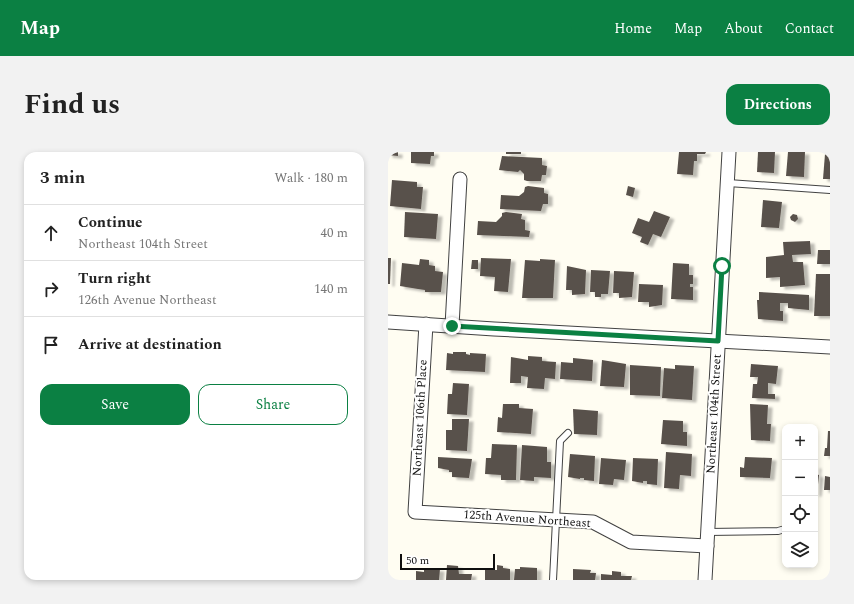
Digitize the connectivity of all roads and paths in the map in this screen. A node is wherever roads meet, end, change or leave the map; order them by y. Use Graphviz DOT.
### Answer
graph roads {
  1 [pos="729,152"];
  2 [pos="460,179"];
  3 [pos="728,183"];
  4 [pos="830,190"];
  5 [pos="388,322"];
  6 [pos="426,324"];
  7 [pos="452,326"];
  8 [pos="718,341"];
  9 [pos="830,347"];
  10 [pos="568,433"];
  11 [pos="415,512"];
  12 [pos="556,520"];
  13 [pos="782,530"];
  14 [pos="707,532"];
  15 [pos="707,546"];
  16 [pos="553,580"];
  17 [pos="705,580"];
  1 -- 3 [label="street, Northeast 104th Street"];
  2 -- 7 [label="street"];
  3 -- 4 [label="lane"];
  3 -- 8 [label="street, Northeast 104th Street"];
  5 -- 6 [label="street"];
  6 -- 7 [label="street"];
  6 -- 11 [label="street, Northeast 106th Place"];
  7 -- 8 [label="street"];
  8 -- 9 [label="street"];
  8 -- 14 [label="street, Northeast 104th Street"];
  10 -- 12 [label="lane"];
  11 -- 12 [label="street, 125th Avenue Northeast"];
  12 -- 15 [label="street, 125th Avenue Northeast"];
  12 -- 16 [label="lane"];
  13 -- 14 [label="lane"];
  14 -- 15 [label="street, Northeast 104th Street"];
  15 -- 17 [label="street, Northeast 104th Street"];
}
